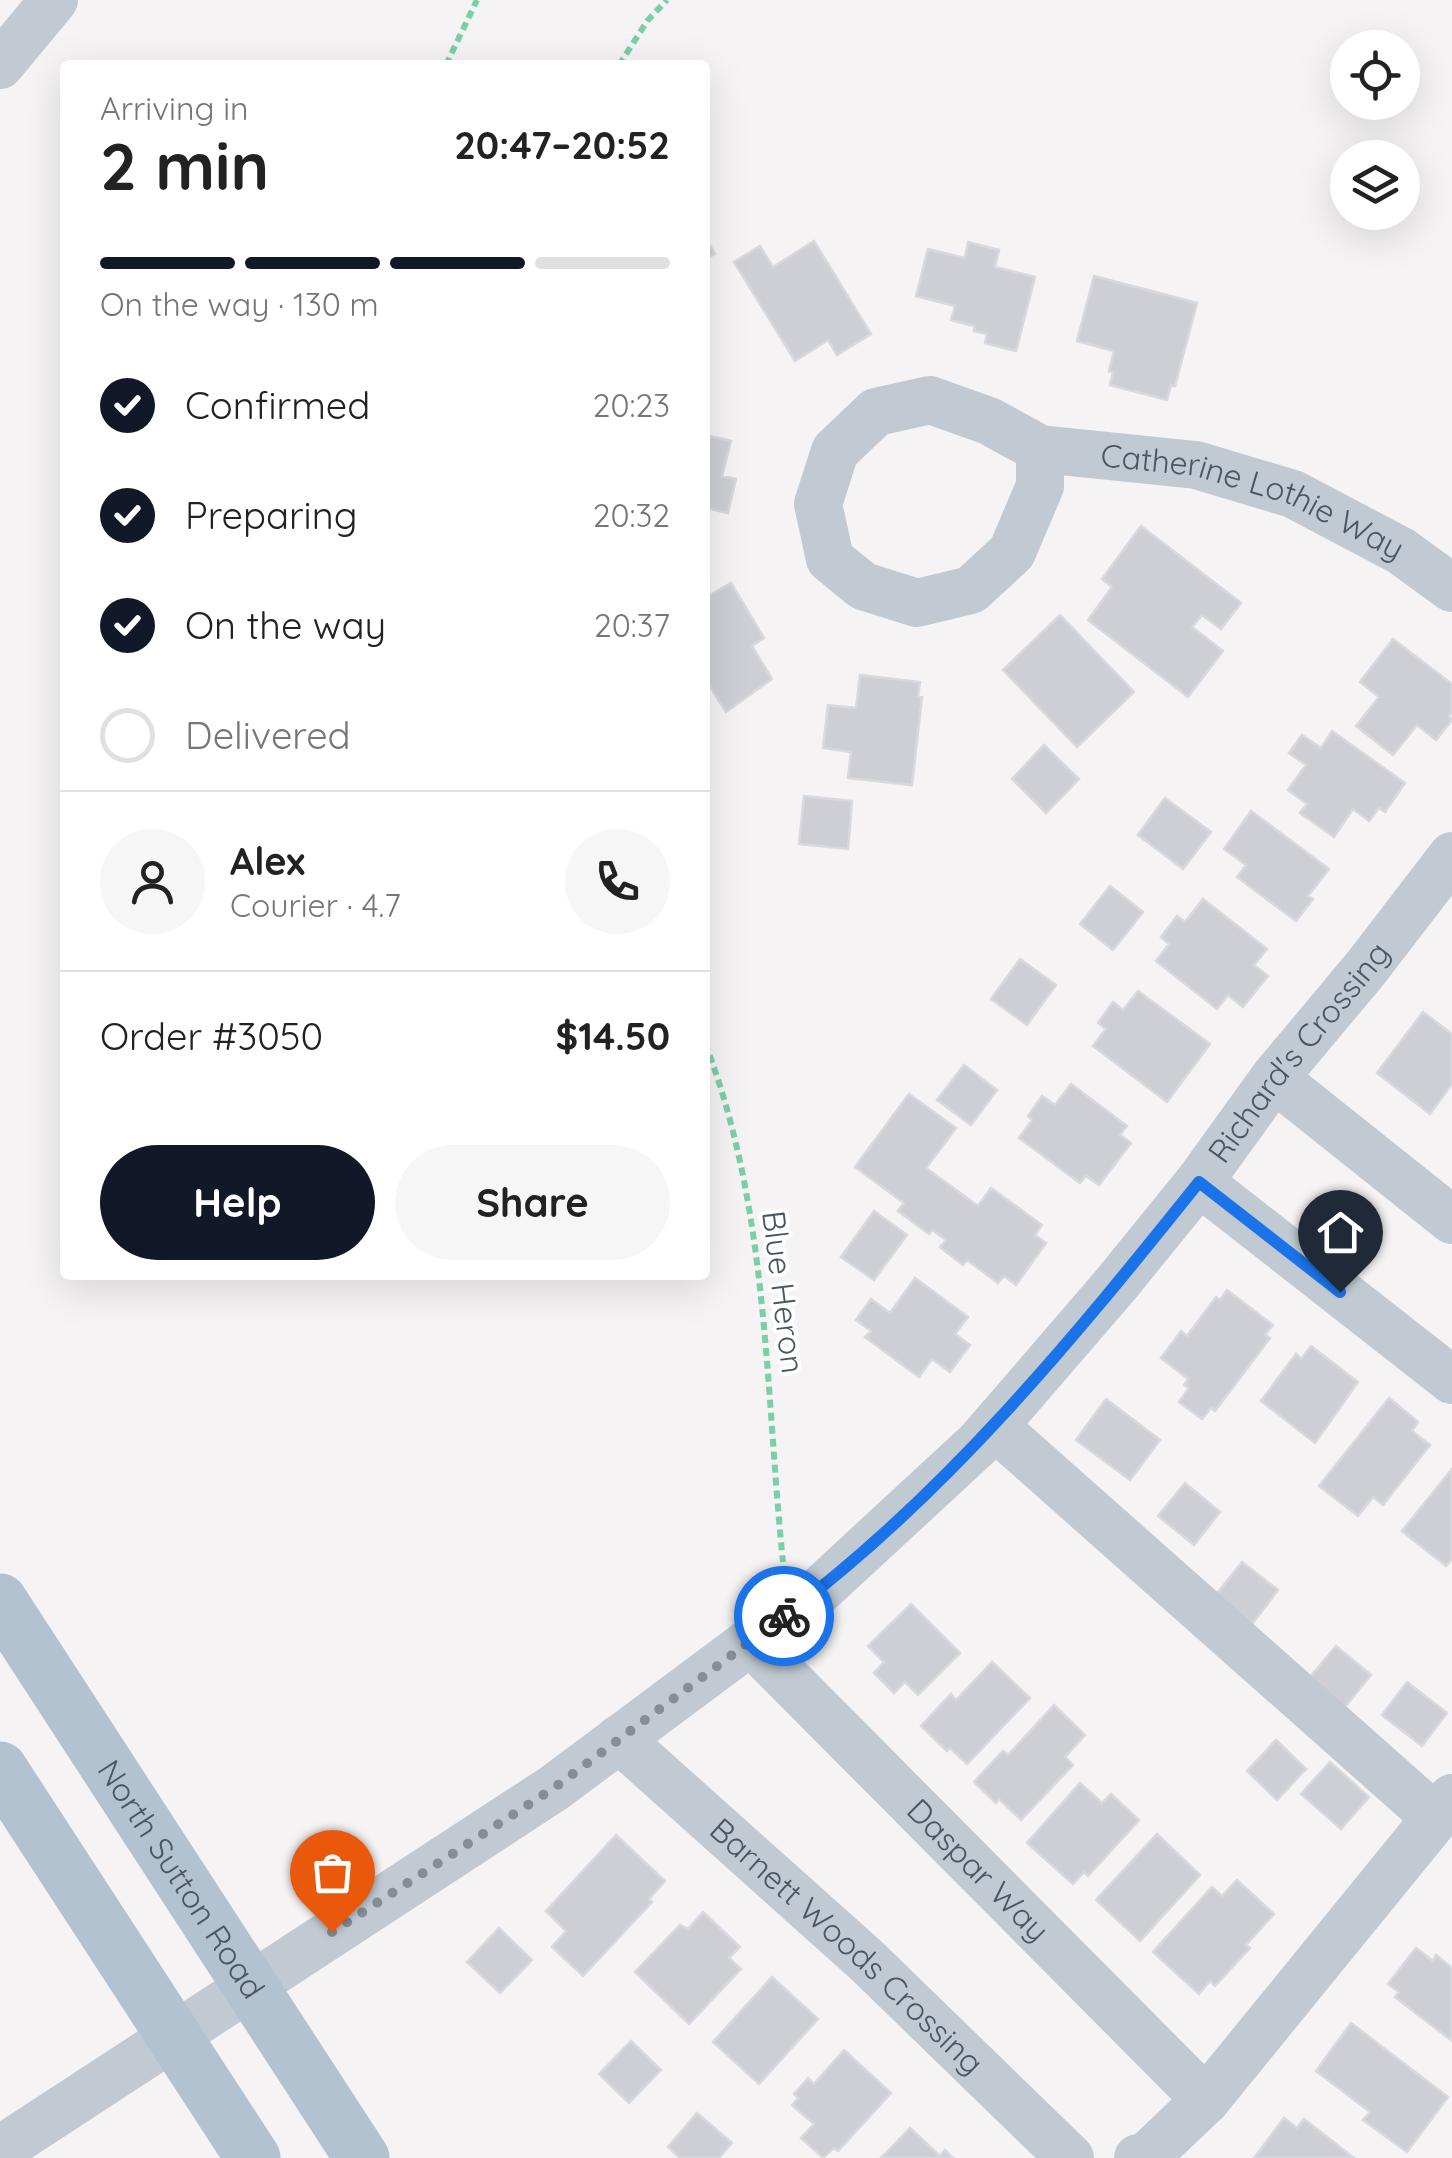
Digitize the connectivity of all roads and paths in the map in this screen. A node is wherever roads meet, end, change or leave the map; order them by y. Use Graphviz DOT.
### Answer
graph roads {
  1 [pos="54,0"];
  2 [pos="477,0"];
  3 [pos="668,0"];
  4 [pos="448,60"];
  5 [pos="622,60"];
  6 [pos="0,65"];
  7 [pos="1040,448"];
  8 [pos="1452,588"];
  9 [pos="1452,856"];
  10 [pos="710,1055"];
  11 [pos="1274,1078"];
  12 [pos="1199,1182"];
  13 [pos="1452,1220"];
  14 [pos="1452,1380"];
  15 [pos="994,1426"];
  16 [pos="0,1600"];
  17 [pos="789,1613"];
  18 [pos="751,1642"];
  19 [pos="619,1740"];
  20 [pos="0,1769"];
  21 [pos="1444,1808"];
  22 [pos="251,1985"];
  23 [pos="174,2036"];
  24 [pos="1206,2100"];
  25 [pos="0,2150"];
  26 [pos="253,2158"];
  27 [pos="362,2158"];
  28 [pos="1070,2158"];
  29 [pos="1138,2158"];
  1 -- 6 [label="street"];
  2 -- 4 [label="path"];
  3 -- 5 [label="path"];
  7 -- 7 [label="street, Catherine Lothie Way"];
  7 -- 8 [label="street, Catherine Lothie Way"];
  9 -- 11 [label="street, Richard's Crossing"];
  10 -- 17 [label="path, Blue Heron"];
  11 -- 12 [label="street, Richard's Crossing"];
  11 -- 13 [label="street"];
  12 -- 14 [label="street"];
  12 -- 15 [label="street, Richard's Crossing"];
  15 -- 17 [label="street, Richard's Crossing"];
  15 -- 21 [label="street"];
  16 -- 22 [label="main road, North Sutton Road"];
  17 -- 18 [label="street, Richard's Crossing"];
  18 -- 19 [label="street, Richard's Crossing"];
  18 -- 24 [label="street, Daspar Way"];
  19 -- 22 [label="street, Richard's Crossing"];
  19 -- 28 [label="street, Barnett Woods Crossing"];
  20 -- 23 [label="main road"];
  21 -- 24 [label="street"];
  22 -- 23 [label="street, Richard's Crossing"];
  22 -- 27 [label="main road, North Sutton Road"];
  23 -- 25 [label="street, Richard's Crossing"];
  23 -- 26 [label="main road"];
  24 -- 29 [label="street"];
}
